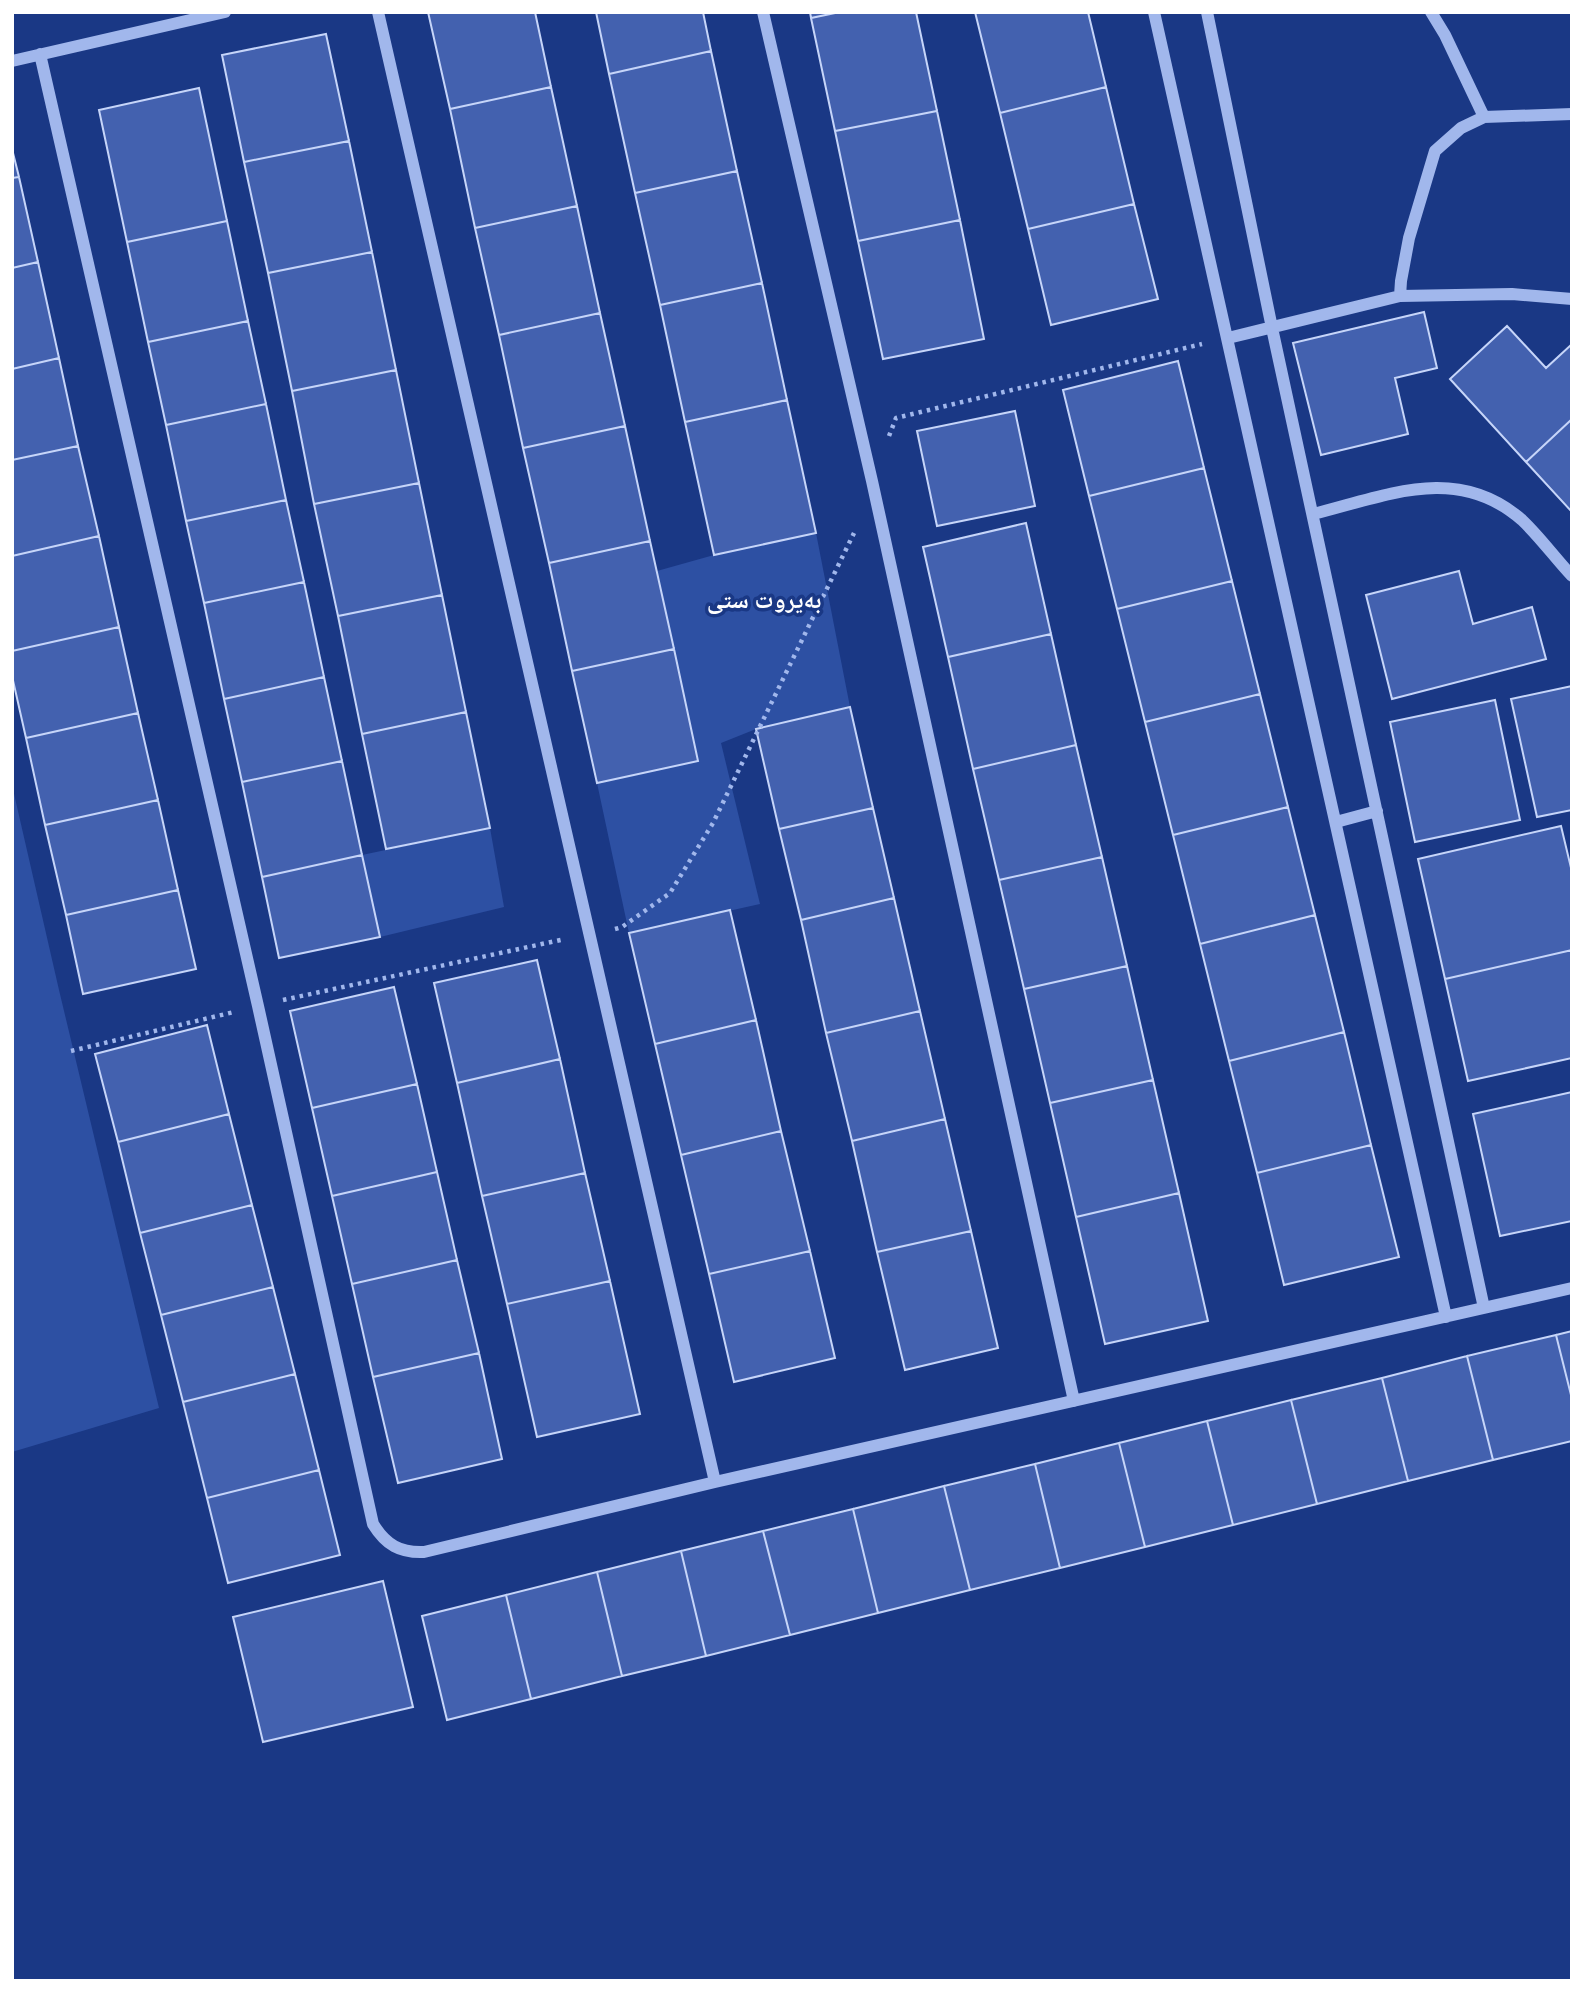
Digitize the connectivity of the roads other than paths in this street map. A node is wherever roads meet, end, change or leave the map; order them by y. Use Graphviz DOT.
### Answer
graph roads {
  1 [pos="225,12"];
  2 [pos="378,12"];
  3 [pos="762,12"];
  4 [pos="1154,12"];
  5 [pos="1207,12"];
  6 [pos="1431,12"];
  7 [pos="40,54"];
  8 [pos="12,61"];
  9 [pos="1572,114"];
  10 [pos="1484,117"];
  11 [pos="1400,296"];
  12 [pos="1572,299"];
  13 [pos="1272,328"];
  14 [pos="1228,338"];
  15 [pos="1313,514"];
  16 [pos="1572,576"];
  17 [pos="1377,811"];
  18 [pos="1336,822"];
  19 [pos="1572,1289"];
  20 [pos="1484,1308"];
  21 [pos="1446,1317"];
  22 [pos="1074,1401"];
  23 [pos="715,1482"];
  1 -- 7 [label="street"];
  2 -- 23 [label="street"];
  3 -- 22 [label="street"];
  4 -- 14 [label="street"];
  5 -- 13 [label="street"];
  6 -- 10 [label="street"];
  7 -- 8 [label="street"];
  7 -- 23 [label="street"];
  9 -- 10 [label="street"];
  10 -- 11 [label="street"];
  11 -- 12 [label="street"];
  11 -- 13 [label="street"];
  13 -- 14 [label="street"];
  13 -- 15 [label="street"];
  14 -- 18 [label="street"];
  15 -- 16 [label="street"];
  15 -- 17 [label="street"];
  17 -- 18 [label="street"];
  17 -- 20 [label="street"];
  18 -- 21 [label="street"];
  19 -- 20 [label="street"];
  20 -- 21 [label="street"];
  21 -- 22 [label="street"];
  22 -- 23 [label="street"];
}
